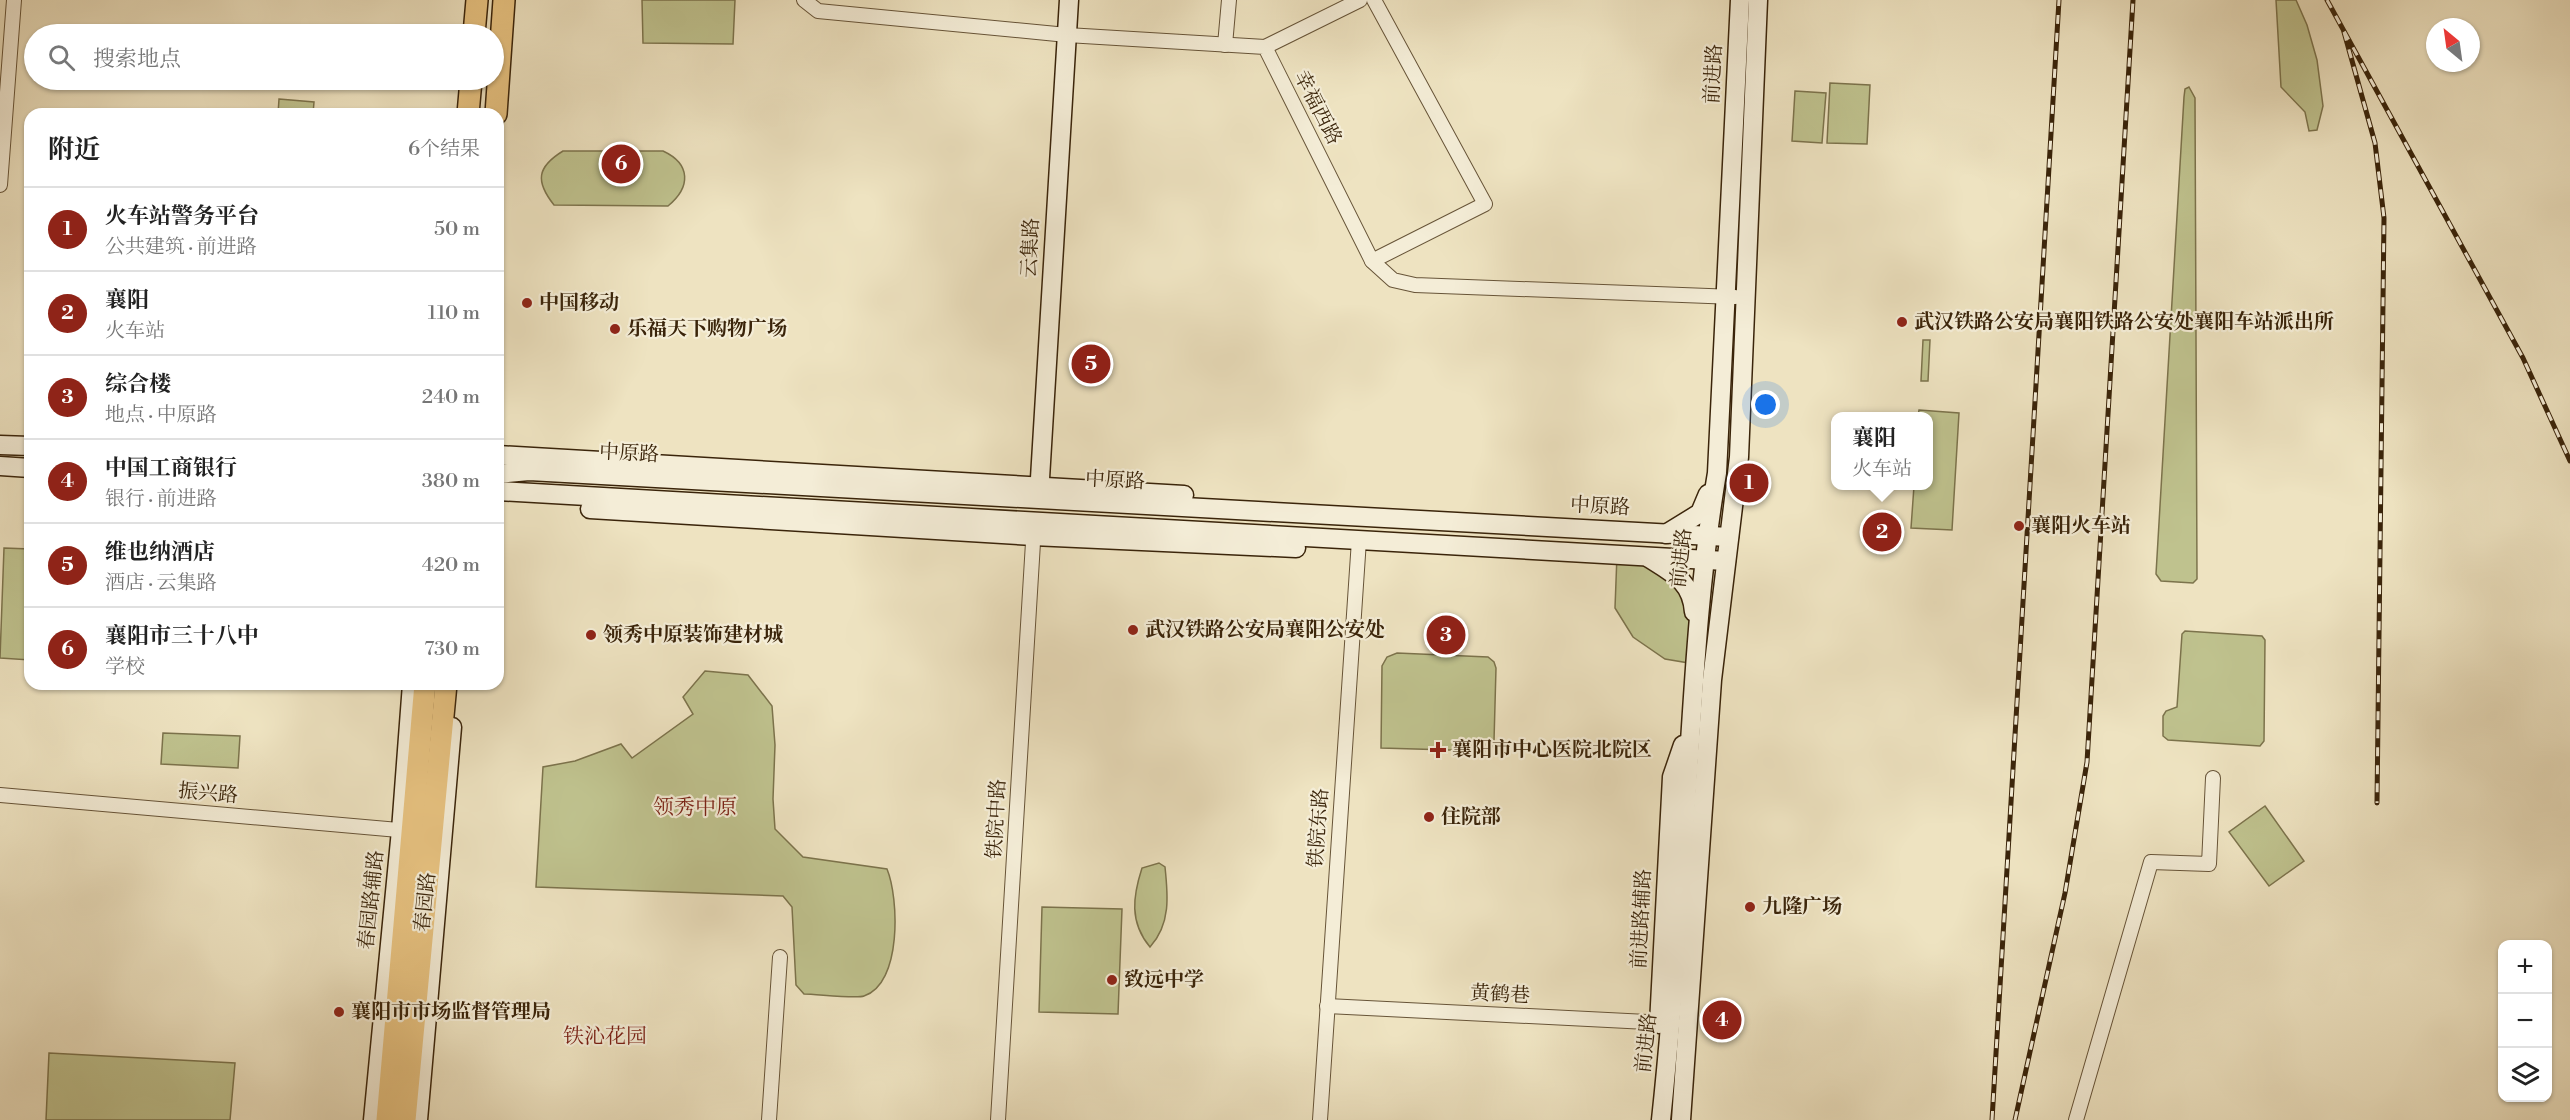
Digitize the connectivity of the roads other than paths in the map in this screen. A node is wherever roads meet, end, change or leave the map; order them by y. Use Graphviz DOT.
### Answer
graph roads {
  1 [pos="14,0"];
  2 [pos="477,0"];
  3 [pos="504,0"];
  4 [pos="804,0"];
  5 [pos="1069,0"];
  6 [pos="1228,0"];
  7 [pos="1360,0"];
  8 [pos="1374,0"];
  9 [pos="1740,0"];
  10 [pos="1758,0"];
  11 [pos="475,24"];
  12 [pos="502,24"];
  13 [pos="1066,35"];
  14 [pos="1225,45"];
  15 [pos="1265,47"];
  16 [pos="470,90"];
  17 [pos="498,90"];
  18 [pos="469,108"];
  19 [pos="496,108"];
  20 [pos="0,185"];
  21 [pos="1372,261"];
  22 [pos="1726,297"];
  23 [pos="1746,298"];
  24 [pos="0,434"];
  25 [pos="24,436"];
  26 [pos="0,445"];
  27 [pos="24,446"];
  28 [pos="504,455"];
  29 [pos="504,458"];
  30 [pos="0,466"];
  31 [pos="24,468"];
  32 [pos="529,471"];
  33 [pos="504,473"];
  34 [pos="1717,473"];
  35 [pos="0,479"];
  36 [pos="24,480"];
  37 [pos="504,492"];
  38 [pos="1039,492"];
  39 [pos="521,493"];
  40 [pos="504,500"];
  41 [pos="504,503"];
  42 [pos="1034,528"];
  43 [pos="1666,534"];
  44 [pos="1706,535"];
  45 [pos="1729,537"];
  46 [pos="1358,546"];
  47 [pos="1648,557"];
  48 [pos="1703,561"];
  49 [pos="1726,561"];
  50 [pos="1696,644"];
  51 [pos="412,690"];
  52 [pos="424,690"];
  53 [pos="445,690"];
  54 [pos="455,690"];
  55 [pos="2212,778"];
  56 [pos="0,795"];
  57 [pos="407,830"];
  58 [pos="780,957"];
  59 [pos="1327,1006"];
  60 [pos="1665,1022"];
  61 [pos="373,1120"];
  62 [pos="387,1120"];
  63 [pos="405,1120"];
  64 [pos="418,1120"];
  65 [pos="769,1120"];
  66 [pos="998,1120"];
  67 [pos="1320,1120"];
  68 [pos="1650,1120"];
  69 [pos="1661,1120"];
  70 [pos="1681,1120"];
  71 [pos="2076,1120"];
  1 -- 20 [label="street"];
  2 -- 11 [label="main road"];
  3 -- 12 [label="main road"];
  4 -- 13 [label="street"];
  5 -- 13 [label="main road, 云集路"];
  6 -- 14 [label="street"];
  7 -- 15 [label="street"];
  8 -- 21 [label="street"];
  9 -- 22 [label="main road, 前进路"];
  10 -- 23 [label="main road, 前进路"];
  13 -- 14 [label="street"];
  13 -- 38 [label="main road, 云集路"];
  14 -- 15 [label="street"];
  15 -- 21 [label="street, 幸福西路"];
  16 -- 18 [label="main road"];
  17 -- 19 [label="main road"];
  21 -- 22 [label="street, 幸福西路"];
  22 -- 23 [label="street, 幸福西路"];
  22 -- 34 [label="main road, 前进路"];
  23 -- 45 [label="main road, 前进路"];
  24 -- 25 [label="main road"];
  26 -- 27 [label="main road"];
  28 -- 38 [label="main road"];
  29 -- 32 [label="main road"];
  30 -- 31 [label="main road"];
  32 -- 33 [label="main road, 中原路"];
  32 -- 38 [label="main road, 中原路"];
  34 -- 43 [label="main road"];
  34 -- 44 [label="main road, 前进路"];
  35 -- 36 [label="main road"];
  37 -- 39 [label="main road"];
  38 -- 43 [label="main road, 中原路"];
  39 -- 40 [label="main road"];
  39 -- 42 [label="main road"];
  41 -- 42 [label="main road"];
  42 -- 46 [label="main road"];
  42 -- 66 [label="street, 铁院中路"];
  43 -- 44 [label="main road, 中原路"];
  44 -- 45 [label="main road, 中原路"];
  44 -- 48 [label="main road, 前进路"];
  45 -- 49 [label="main road, 前进路"];
  46 -- 47 [label="main road"];
  46 -- 59 [label="street, 铁院东路"];
  47 -- 48 [label="main road"];
  47 -- 50 [label="main road"];
  48 -- 49 [label="main road"];
  48 -- 50 [label="main road, 前进路"];
  49 -- 70 [label="main road, 前进路"];
  50 -- 60 [label="main road, 前进路"];
  51 -- 57 [label="main road, 春园路辅路"];
  52 -- 57 [label="main road, 春园路"];
  53 -- 63 [label="main road, 春园路"];
  54 -- 64 [label="main road"];
  55 -- 71 [label="street"];
  56 -- 57 [label="street, 振兴路"];
  57 -- 61 [label="main road, 春园路辅路"];
  57 -- 62 [label="main road, 春园路"];
  58 -- 65 [label="street"];
  59 -- 60 [label="street, 黄鹤巷"];
  59 -- 67 [label="street, 铁院东路"];
  60 -- 68 [label="main road"];
  60 -- 69 [label="main road, 前进路"];
}
